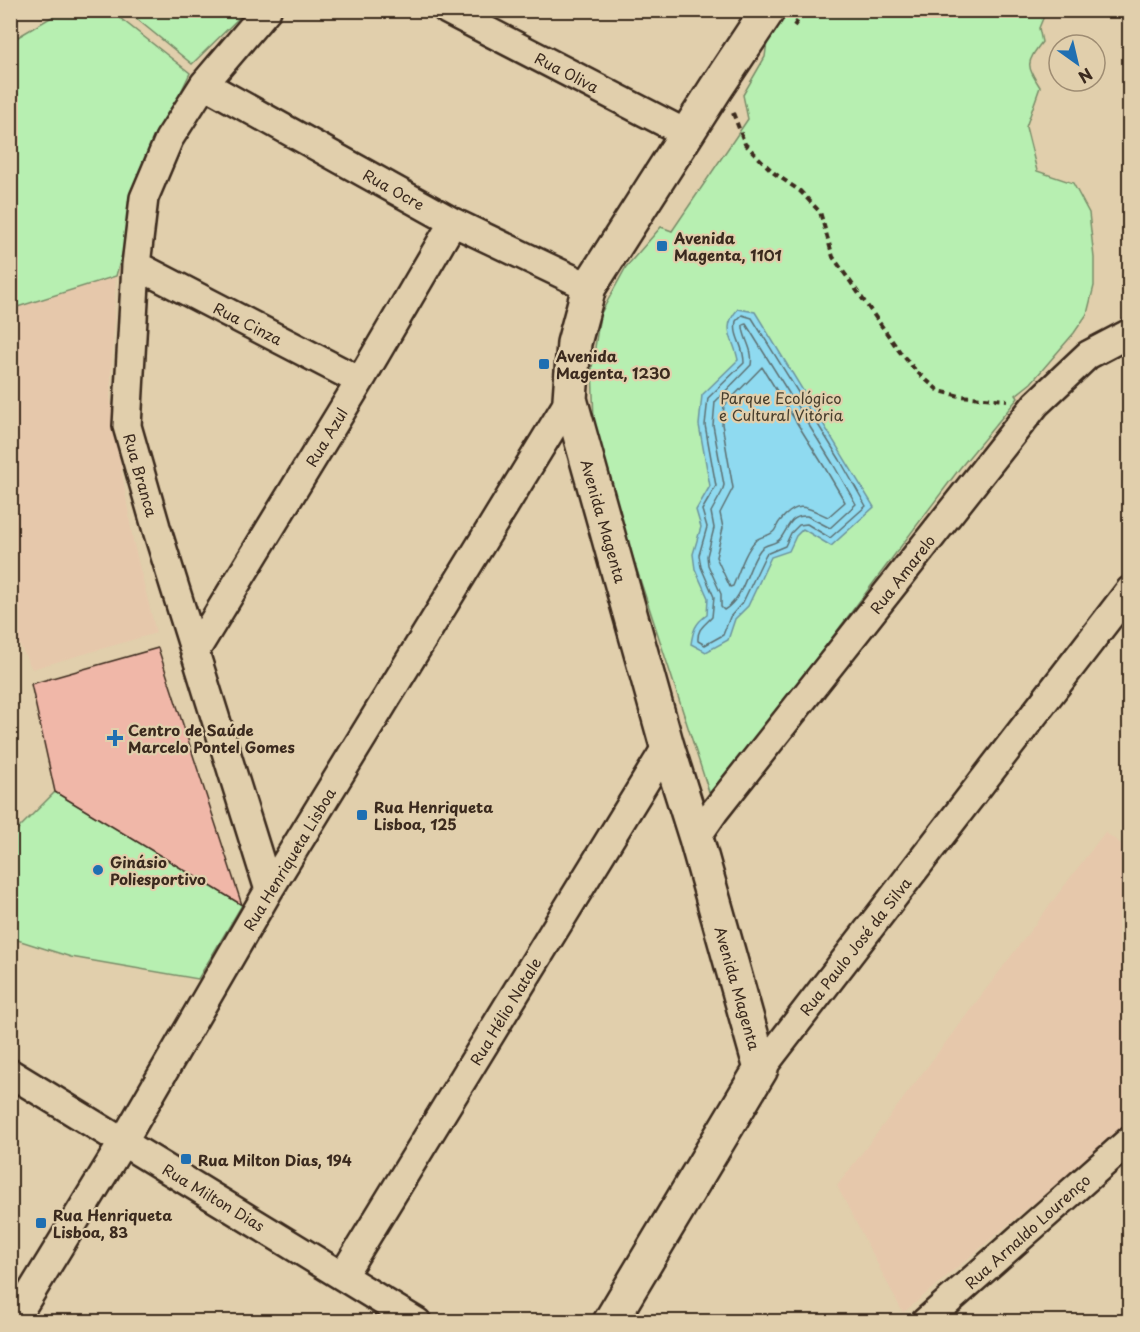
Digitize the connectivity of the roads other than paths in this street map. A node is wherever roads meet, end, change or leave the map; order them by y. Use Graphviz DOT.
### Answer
graph roads {
  1 [pos="267,10"];
  2 [pos="447,10"];
  3 [pos="780,20"];
  4 [pos="204,84"];
  5 [pos="687,134"];
  6 [pos="453,222"];
  7 [pos="136,265"];
  8 [pos="589,287"];
  9 [pos="1130,333"];
  10 [pos="360,381"];
  11 [pos="570,399"];
  12 [pos="1130,590"];
  13 [pos="195,650"];
  14 [pos="667,746"];
  15 [pos="696,838"];
  16 [pos="269,890"];
  17 [pos="761,1069"];
  18 [pos="10,1073"];
  19 [pos="1130,1140"];
  20 [pos="123,1142"];
  21 [pos="343,1275"];
  22 [pos="13,1322"];
  23 [pos="417,1322"];
  24 [pos="610,1322"];
  25 [pos="925,1322"];
  1 -- 4 [label="street, Rua Branca"];
  2 -- 5 [label="street, Rua Oliva"];
  3 -- 5 [label="street, Avenida Magenta"];
  4 -- 6 [label="street, Rua Ocre"];
  4 -- 7 [label="street, Rua Branca"];
  5 -- 8 [label="street, Avenida Magenta"];
  6 -- 8 [label="street, Rua Ocre"];
  6 -- 10 [label="street, Rua Azul"];
  7 -- 10 [label="street, Rua Cinza"];
  7 -- 13 [label="street, Rua Branca"];
  8 -- 11 [label="street, Avenida Magenta"];
  9 -- 15 [label="street, Rua Amarelo"];
  10 -- 13 [label="street, Rua Azul"];
  11 -- 14 [label="street, Avenida Magenta"];
  11 -- 16 [label="street, Rua Henriqueta Lisboa"];
  12 -- 17 [label="street, Rua Paulo José da Silva"];
  13 -- 16 [label="street, Rua Branca"];
  14 -- 15 [label="street, Avenida Magenta"];
  14 -- 21 [label="street, Rua Hélio Natale"];
  15 -- 17 [label="street, Avenida Magenta"];
  16 -- 20 [label="street, Rua Henriqueta Lisboa"];
  17 -- 24 [label="street, Rua Paulo José da Silva"];
  18 -- 20 [label="street, Rua Milton Dias"];
  19 -- 25 [label="street, Rua Arnaldo Lourenço"];
  20 -- 21 [label="street, Rua Milton Dias"];
  20 -- 22 [label="street, Rua Henriqueta Lisboa"];
  21 -- 23 [label="street, Rua Milton Dias"];
}
